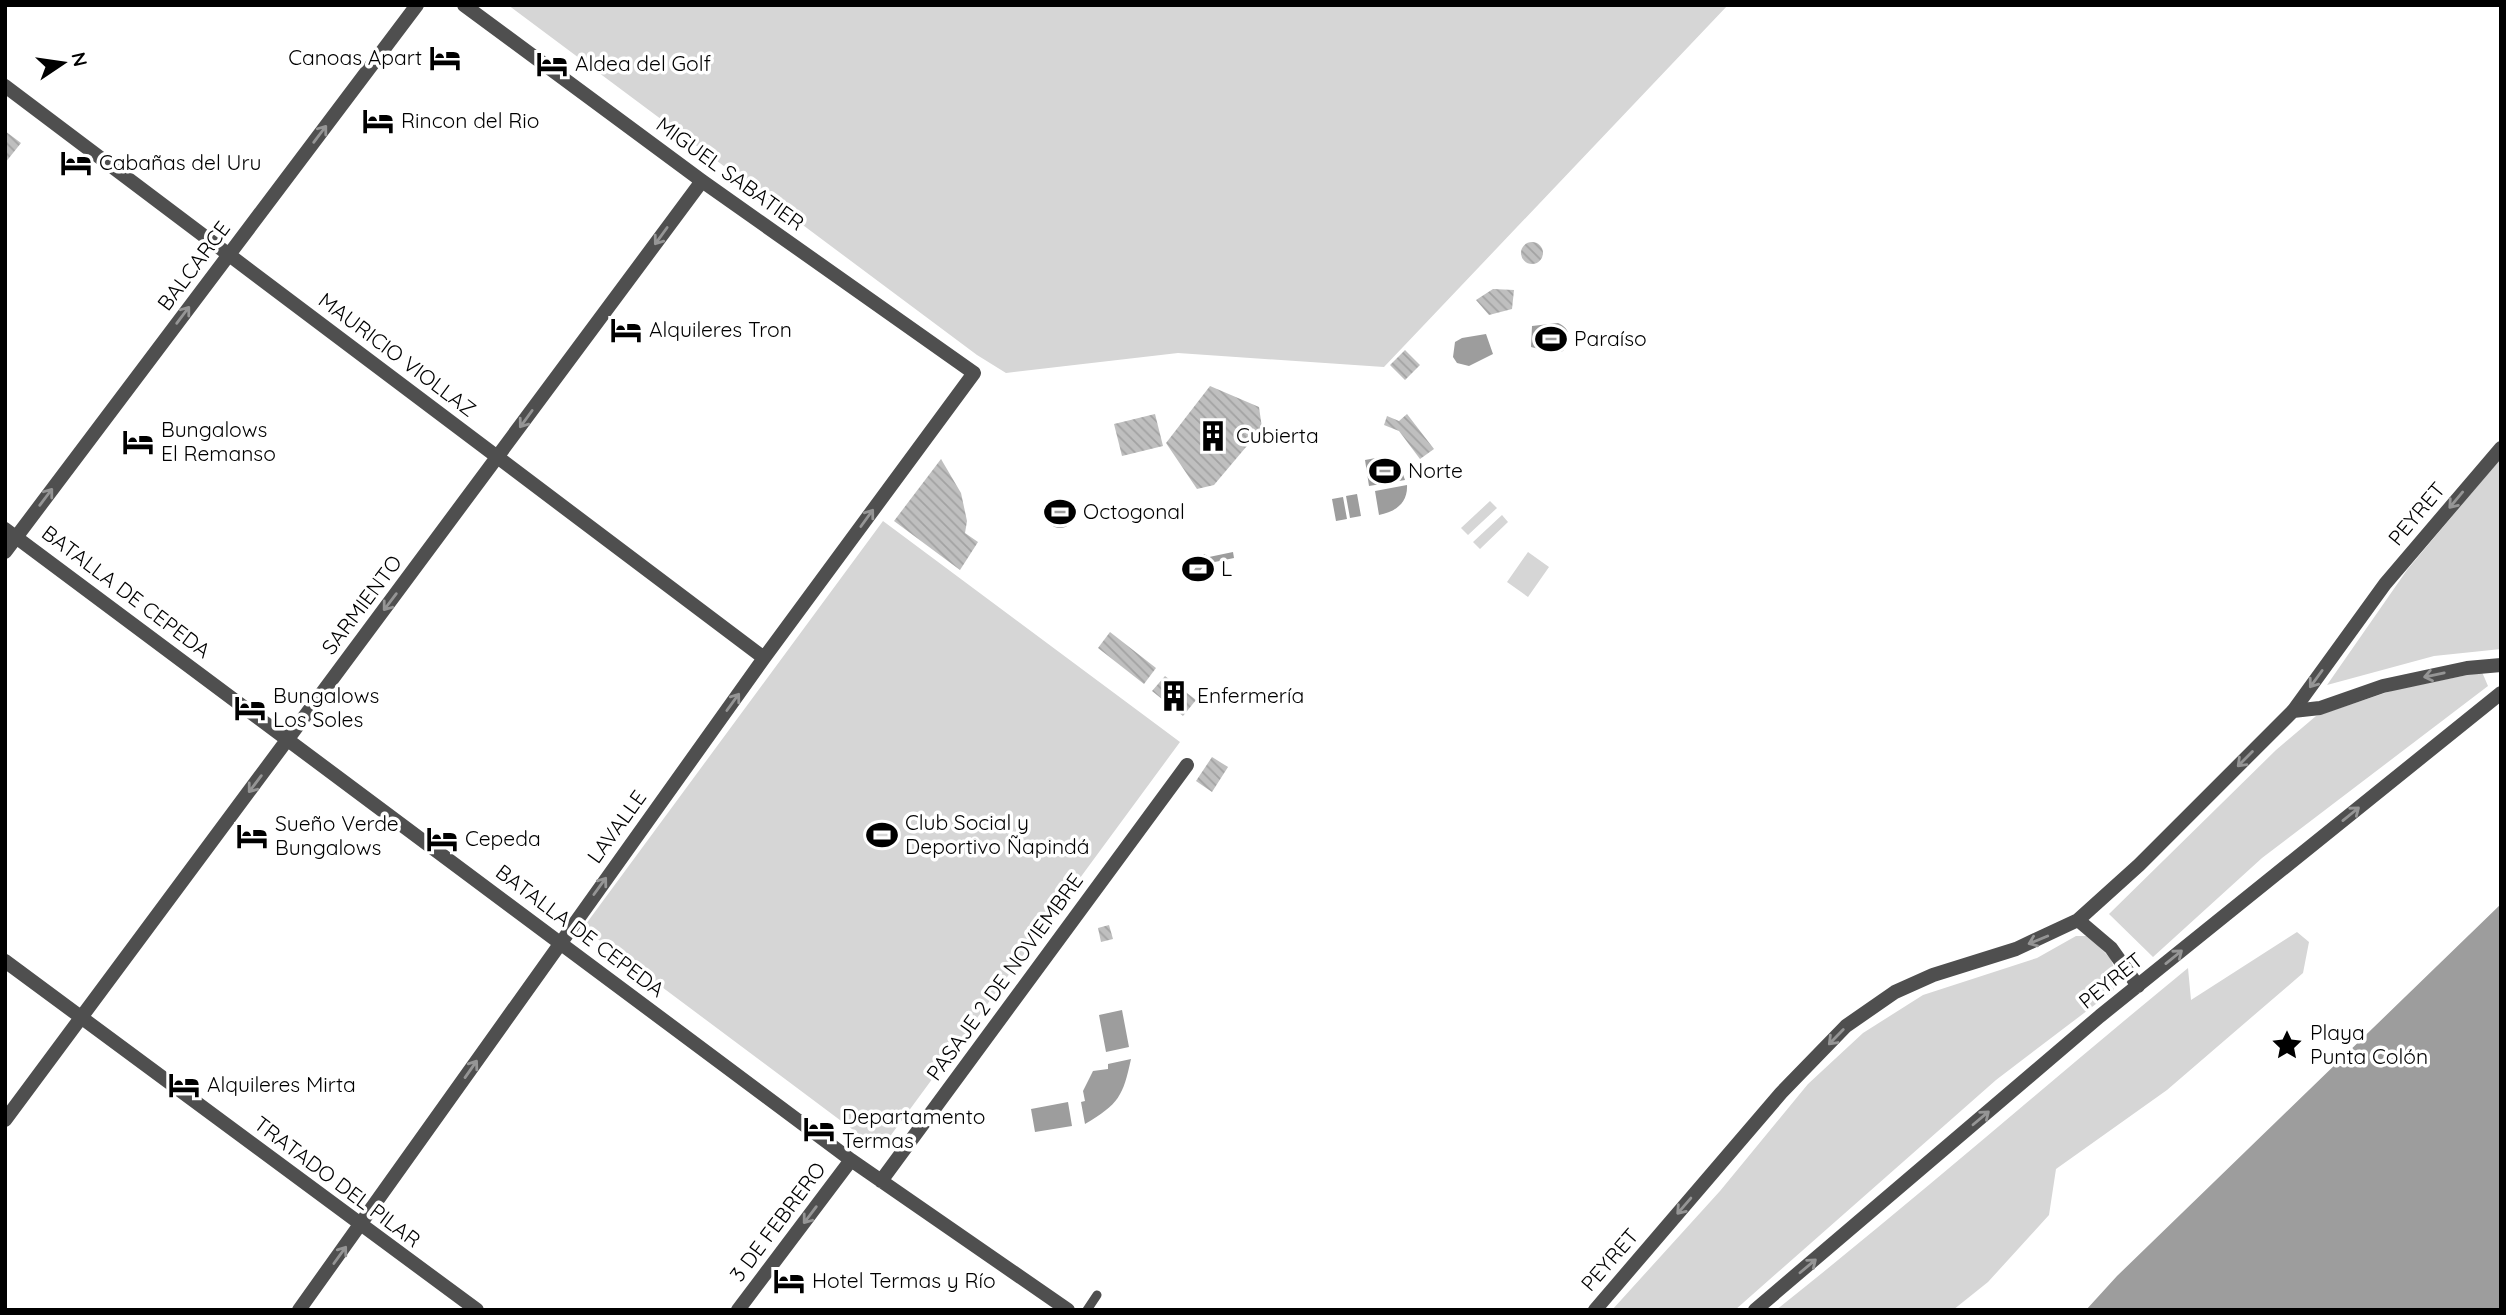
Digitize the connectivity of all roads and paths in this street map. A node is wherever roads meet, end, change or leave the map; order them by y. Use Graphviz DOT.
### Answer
graph roads {
  1 [pos="417,5"];
  2 [pos="464,5"];
  3 [pos="5,86"];
  4 [pos="702,181"];
  5 [pos="229,255"];
  6 [pos="974,373"];
  7 [pos="2501,448"];
  8 [pos="497,457"];
  9 [pos="11,533"];
  10 [pos="5,552"];
  11 [pos="764,658"];
  12 [pos="2501,665"];
  13 [pos="2501,693"];
  14 [pos="2293,711"];
  15 [pos="288,740"];
  16 [pos="1187,765"];
  17 [pos="2078,920"];
  18 [pos="560,942"];
  19 [pos="5,961"];
  20 [pos="2138,986"];
  21 [pos="81,1017"];
  22 [pos="5,1120"];
  23 [pos="851,1160"];
  24 [pos="881,1181"];
  25 [pos="360,1227"];
  26 [pos="1097,1295"];
  27 [pos="299,1310"];
  28 [pos="477,1310"];
  29 [pos="738,1310"];
  30 [pos="1068,1310"];
  31 [pos="1087,1310"];
  32 [pos="1595,1310"];
  33 [pos="1755,1310"];
  5 -- 1 [label="street, BALCARCE, one-way"];
  2 -- 4 [label="street, MIGUEL SABATIER"];
  3 -- 5 [label="street, MAURICIO VIOLLAZ"];
  4 -- 6 [label="street, MIGUEL SABATIER"];
  4 -- 8 [label="street, SARMIENTO, one-way"];
  5 -- 8 [label="street, MAURICIO VIOLLAZ"];
  9 -- 5 [label="street, BALCARCE, one-way"];
  11 -- 6 [label="street, LAVALLE, one-way"];
  7 -- 14 [label="street, PEYRET, one-way"];
  8 -- 11 [label="street, MAURICIO VIOLLAZ"];
  8 -- 15 [label="street, SARMIENTO, one-way"];
  9 -- 10 [label="street, BALCARCE"];
  9 -- 15 [label="street, BATALLA DE CEPEDA"];
  18 -- 11 [label="street, LAVALLE, one-way"];
  12 -- 14 [label="street, one-way"];
  20 -- 13 [label="street, PEYRET, one-way"];
  14 -- 17 [label="street, PEYRET, one-way"];
  15 -- 18 [label="street, BATALLA DE CEPEDA"];
  15 -- 21 [label="street, SARMIENTO, one-way"];
  16 -- 24 [label="street, PASAJE 2 DE NOVIEMBRE"];
  17 -- 20 [label="street"];
  17 -- 32 [label="street, PEYRET, one-way"];
  18 -- 23 [label="street, BATALLA DE CEPEDA"];
  25 -- 18 [label="street, LAVALLE, one-way"];
  19 -- 21 [label="street, TRATADO DEL PILAR"];
  33 -- 20 [label="street, PEYRET, one-way"];
  21 -- 22 [label="street, SARMIENTO"];
  21 -- 25 [label="street, TRATADO DEL PILAR"];
  23 -- 24 [label="street, BATALLA DE CEPEDA"];
  23 -- 29 [label="street, 3 DE FEBRERO, one-way"];
  24 -- 30 [label="street, BATALLA DE CEPEDA"];
  27 -- 25 [label="street, LAVALLE, one-way"];
  25 -- 28 [label="street, TRATADO DEL PILAR"];
  26 -- 31 [label="lane"];
}
